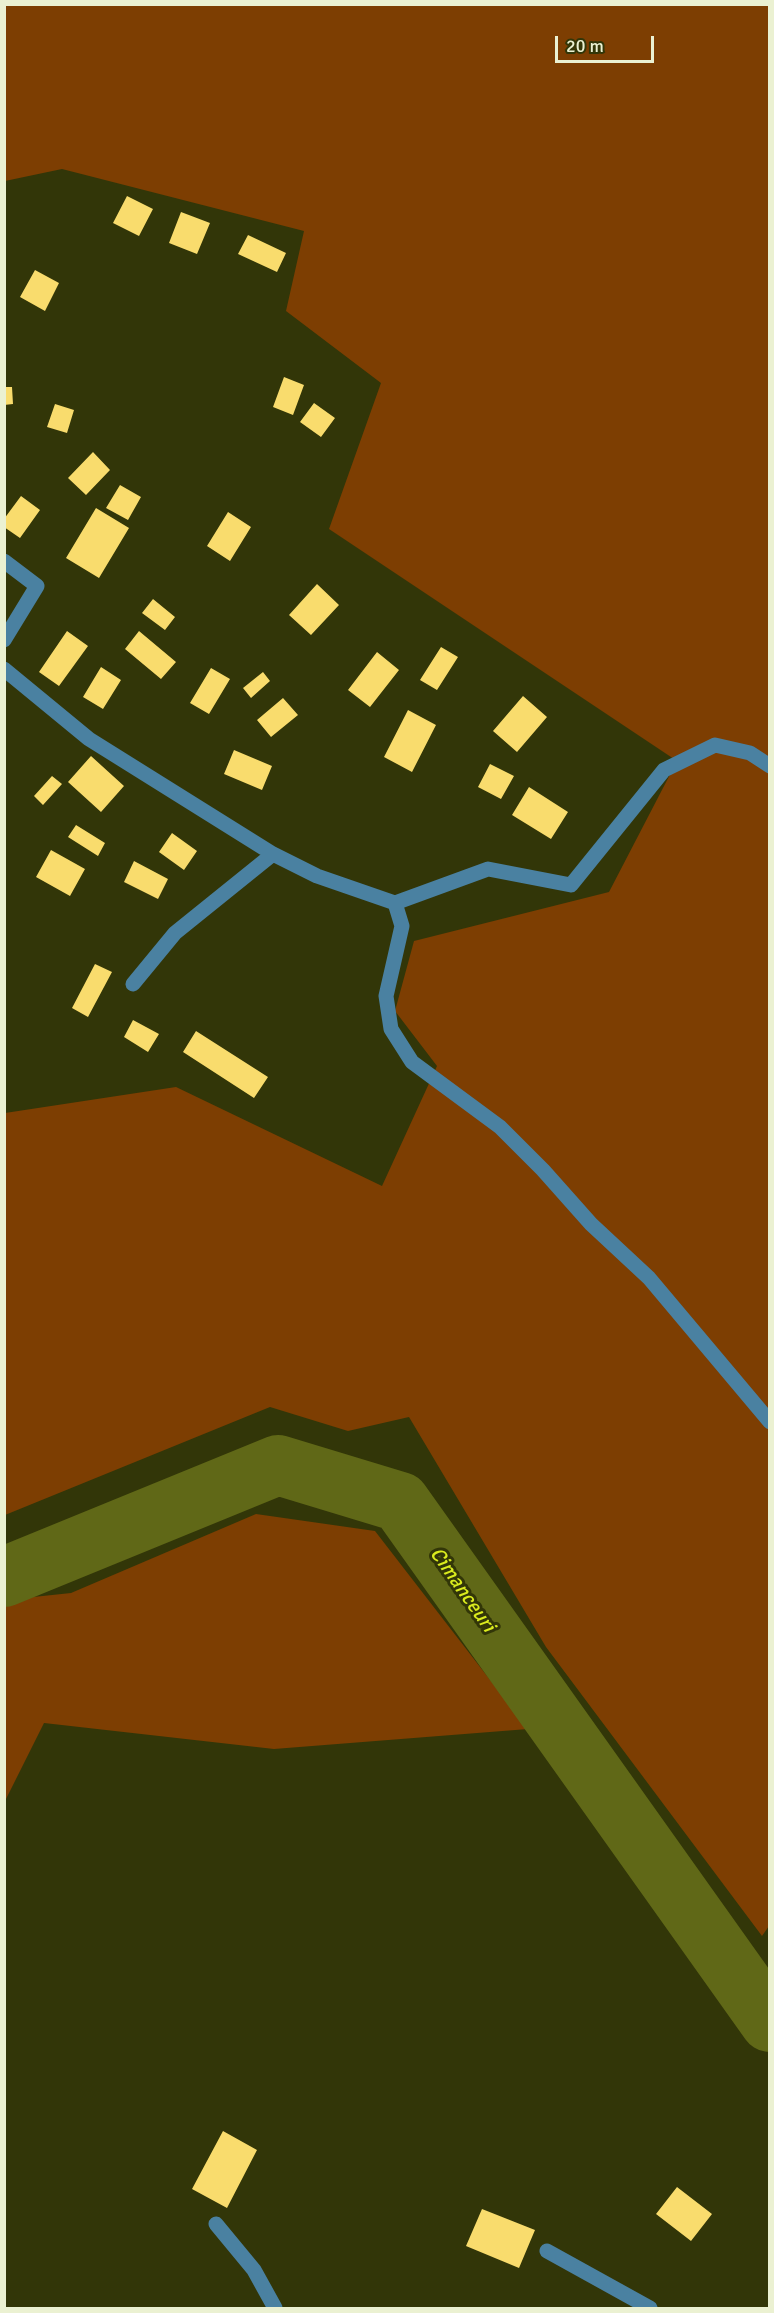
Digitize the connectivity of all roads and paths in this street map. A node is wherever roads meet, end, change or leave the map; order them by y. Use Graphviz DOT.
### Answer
graph roads {
  1 [pos="4,561"];
  2 [pos="4,640"];
  3 [pos="4,669"];
  4 [pos="770,766"];
  5 [pos="273,854"];
  6 [pos="395,903"];
  7 [pos="133,984"];
  8 [pos="770,1422"];
  9 [pos="216,2224"];
  10 [pos="547,2251"];
  11 [pos="274,2308"];
  12 [pos="651,2308"];
  1 -- 2 [label="street"];
  3 -- 5 [label="street"];
  4 -- 6 [label="street"];
  5 -- 6 [label="street"];
  5 -- 7 [label="street"];
  6 -- 8 [label="street"];
  9 -- 11 [label="street"];
  10 -- 12 [label="street"];
}
